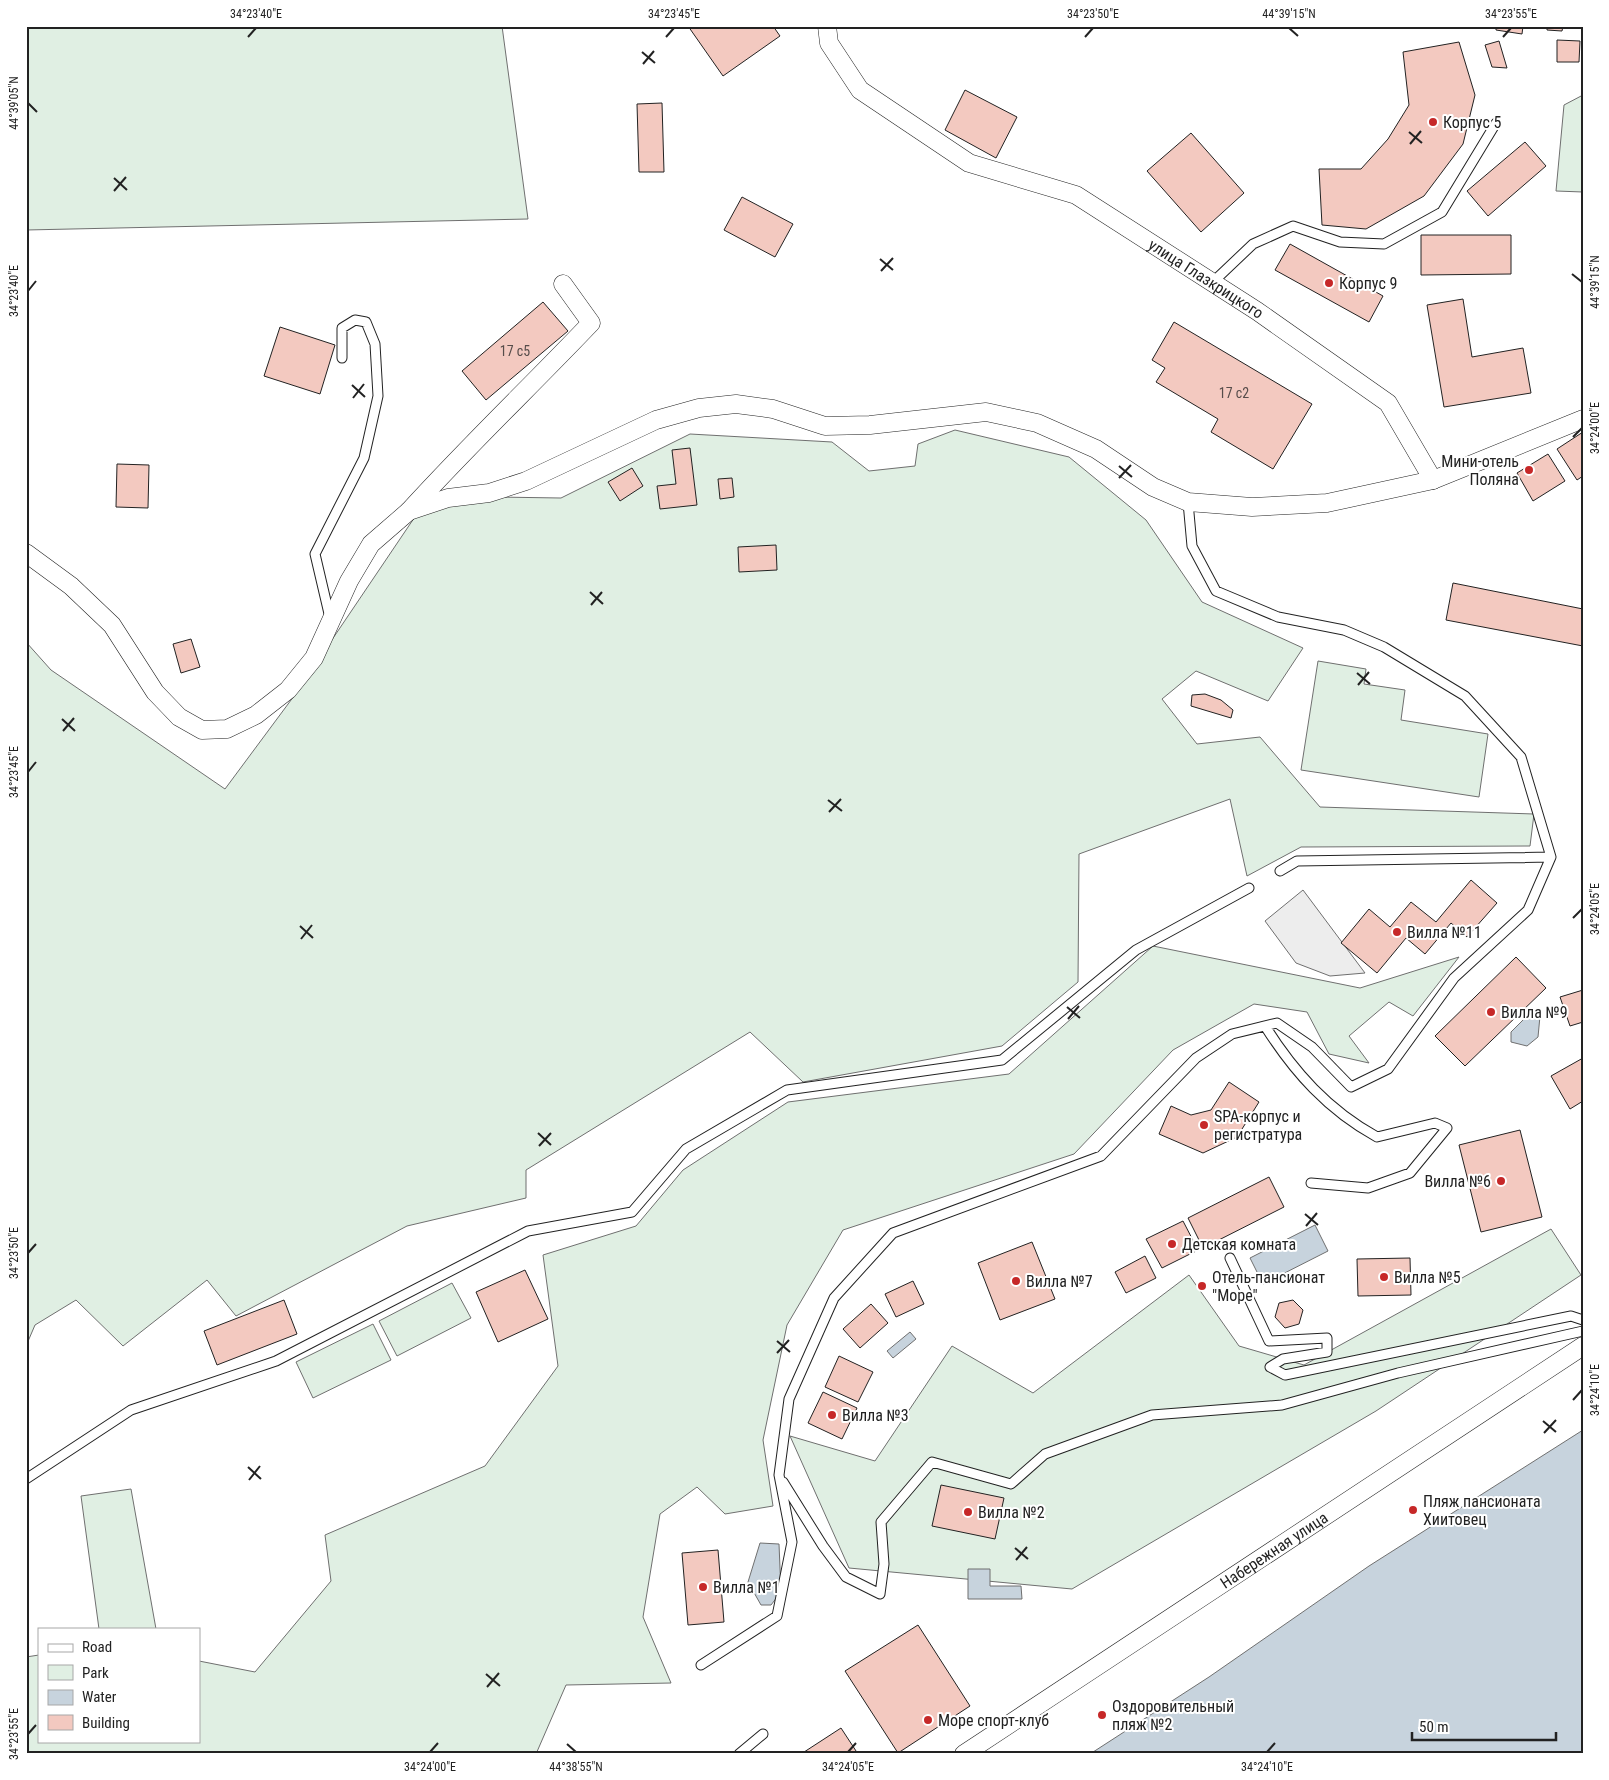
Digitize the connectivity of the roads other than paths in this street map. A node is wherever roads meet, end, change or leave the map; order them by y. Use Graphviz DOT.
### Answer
graph roads {
  1 [pos="826,26"];
  2 [pos="1496,123"];
  3 [pos="1213,282"];
  4 [pos="563,284"];
  5 [pos="342,358"];
  6 [pos="1583,419"];
  7 [pos="1433,480"];
  8 [pos="1188,502"];
  9 [pos="409,511"];
  10 [pos="26,553"];
  11 [pos="331,621"];
  12 [pos="1551,857"];
  13 [pos="1280,870"];
  14 [pos="1249,888"];
  15 [pos="1264,1026"];
  16 [pos="1311,1183"];
  17 [pos="1230,1258"];
  18 [pos="1583,1320"];
  19 [pos="1583,1331"];
  20 [pos="1583,1346"];
  21 [pos="779,1475"];
  22 [pos="26,1478"];
  23 [pos="701,1666"];
  24 [pos="763,1734"];
  25 [pos="740,1754"];
  26 [pos="964,1754"];
  1 -- 3 [label="street, улица Глазкрицкого"];
  2 -- 3 [label="lane"];
  3 -- 7 [label="street, улица Глазкрицкого"];
  4 -- 9 [label="street"];
  5 -- 11 [label="lane"];
  6 -- 7 [label="street"];
  7 -- 8 [label="street"];
  8 -- 9 [label="street"];
  8 -- 12 [label="lane"];
  9 -- 11 [label="street"];
  10 -- 11 [label="street"];
  12 -- 13 [label="lane"];
  12 -- 15 [label="lane"];
  14 -- 22 [label="lane"];
  15 -- 16 [label="lane"];
  15 -- 21 [label="lane"];
  17 -- 18 [label="lane"];
  19 -- 21 [label="lane"];
  20 -- 26 [label="street, Набережная улица"];
  21 -- 23 [label="lane"];
  24 -- 25 [label="lane"];
}
